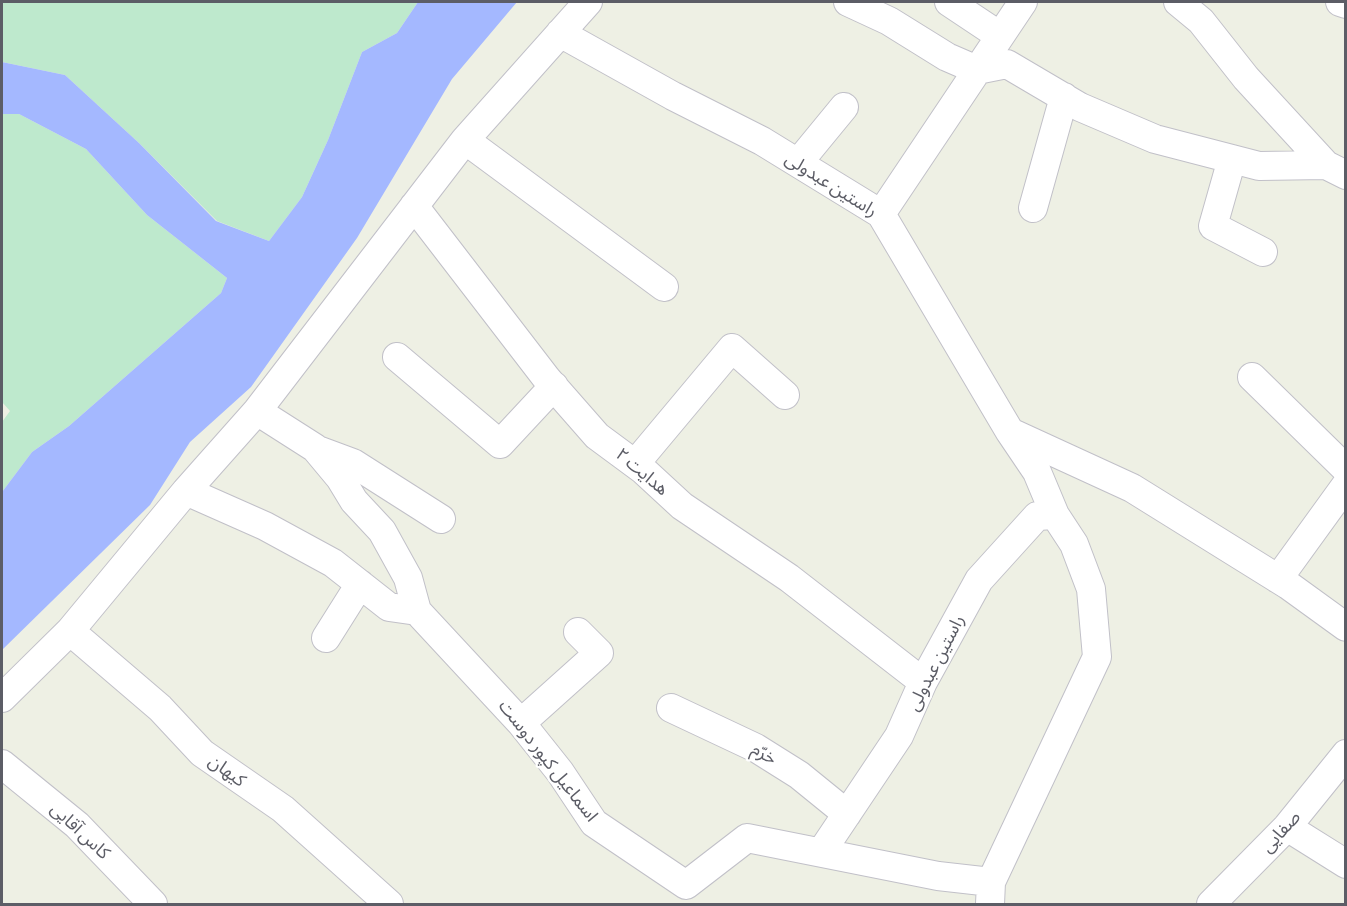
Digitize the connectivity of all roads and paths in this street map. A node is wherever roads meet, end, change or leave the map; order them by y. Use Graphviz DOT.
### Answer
graph roads {
  1 [pos="588,2"];
  2 [pos="848,2"];
  3 [pos="949,2"];
  4 [pos="1023,2"];
  5 [pos="1178,2"];
  6 [pos="1340,2"];
  7 [pos="1346,4"];
  8 [pos="560,33"];
  9 [pos="1000,36"];
  10 [pos="977,69"];
  11 [pos="1064,97"];
  12 [pos="844,107"];
  13 [pos="465,140"];
  14 [pos="1232,159"];
  15 [pos="798,163"];
  16 [pos="1336,170"];
  17 [pos="414,206"];
  18 [pos="1033,208"];
  19 [pos="881,214"];
  20 [pos="1263,252"];
  21 [pos="664,287"];
  22 [pos="397,357"];
  23 [pos="1252,377"];
  24 [pos="554,386"];
  25 [pos="785,394"];
  26 [pos="257,411"];
  27 [pos="1010,432"];
  28 [pos="315,448"];
  29 [pos="635,465"];
  30 [pos="1346,469"];
  31 [pos="1346,485"];
  32 [pos="186,491"];
  33 [pos="1055,515"];
  34 [pos="441,519"];
  35 [pos="1278,579"];
  36 [pos="360,584"];
  37 [pos="417,611"];
  38 [pos="1346,627"];
  39 [pos="70,631"];
  40 [pos="578,632"];
  41 [pos="326,638"];
  42 [pos="923,682"];
  43 [pos="2,698"];
  44 [pos="672,708"];
  45 [pos="521,723"];
  46 [pos="1346,754"];
  47 [pos="2,764"];
  48 [pos="847,814"];
  49 [pos="1287,827"];
  50 [pos="822,851"];
  51 [pos="1346,864"];
  52 [pos="991,893"];
  53 [pos="153,904"];
  54 [pos="389,904"];
  55 [pos="1211,904"];
  1 -- 8 [label="street"];
  2 -- 10 [label="street"];
  3 -- 9 [label="street"];
  4 -- 9 [label="street"];
  5 -- 16 [label="street"];
  6 -- 7 [label="street"];
  8 -- 13 [label="street"];
  8 -- 15 [label="street, راستین عبدولی"];
  9 -- 10 [label="street"];
  10 -- 11 [label="street"];
  10 -- 19 [label="street"];
  11 -- 14 [label="street"];
  11 -- 18 [label="street"];
  12 -- 15 [label="street"];
  13 -- 17 [label="street"];
  13 -- 21 [label="street"];
  14 -- 16 [label="street"];
  14 -- 20 [label="street"];
  15 -- 19 [label="street, راستین عبدولی"];
  17 -- 24 [label="street, هدایت ۲"];
  17 -- 26 [label="street"];
  19 -- 27 [label="street, راستین عبدولی"];
  22 -- 24 [label="street"];
  23 -- 30 [label="street"];
  24 -- 29 [label="street, هدایت ۲"];
  25 -- 29 [label="street"];
  26 -- 28 [label="street"];
  26 -- 32 [label="street"];
  27 -- 33 [label="street, راستین عبدولی"];
  27 -- 35 [label="street"];
  28 -- 34 [label="street"];
  28 -- 37 [label="street"];
  29 -- 42 [label="street, هدایت ۲"];
  31 -- 35 [label="street"];
  32 -- 36 [label="street"];
  32 -- 39 [label="street"];
  33 -- 42 [label="street, راستین عبدولی"];
  33 -- 52 [label="street"];
  35 -- 38 [label="street"];
  36 -- 37 [label="street"];
  36 -- 41 [label="street"];
  37 -- 45 [label="street, اسماعیل کپور دوست"];
  39 -- 43 [label="street"];
  39 -- 54 [label="street, کیهان"];
  40 -- 45 [label="street"];
  42 -- 48 [label="street, راستین عبدولی"];
  44 -- 48 [label="street, خرّم"];
  45 -- 50 [label="street, اسماعیل کپور دوست"];
  46 -- 49 [label="street, صفایی"];
  47 -- 53 [label="street, کاس آقایی"];
  48 -- 50 [label="street, راستین عبدولی"];
  49 -- 51 [label="street"];
  49 -- 55 [label="street, صفایی"];
  50 -- 52 [label="street, اسماعیل کپور دوست"];
}
